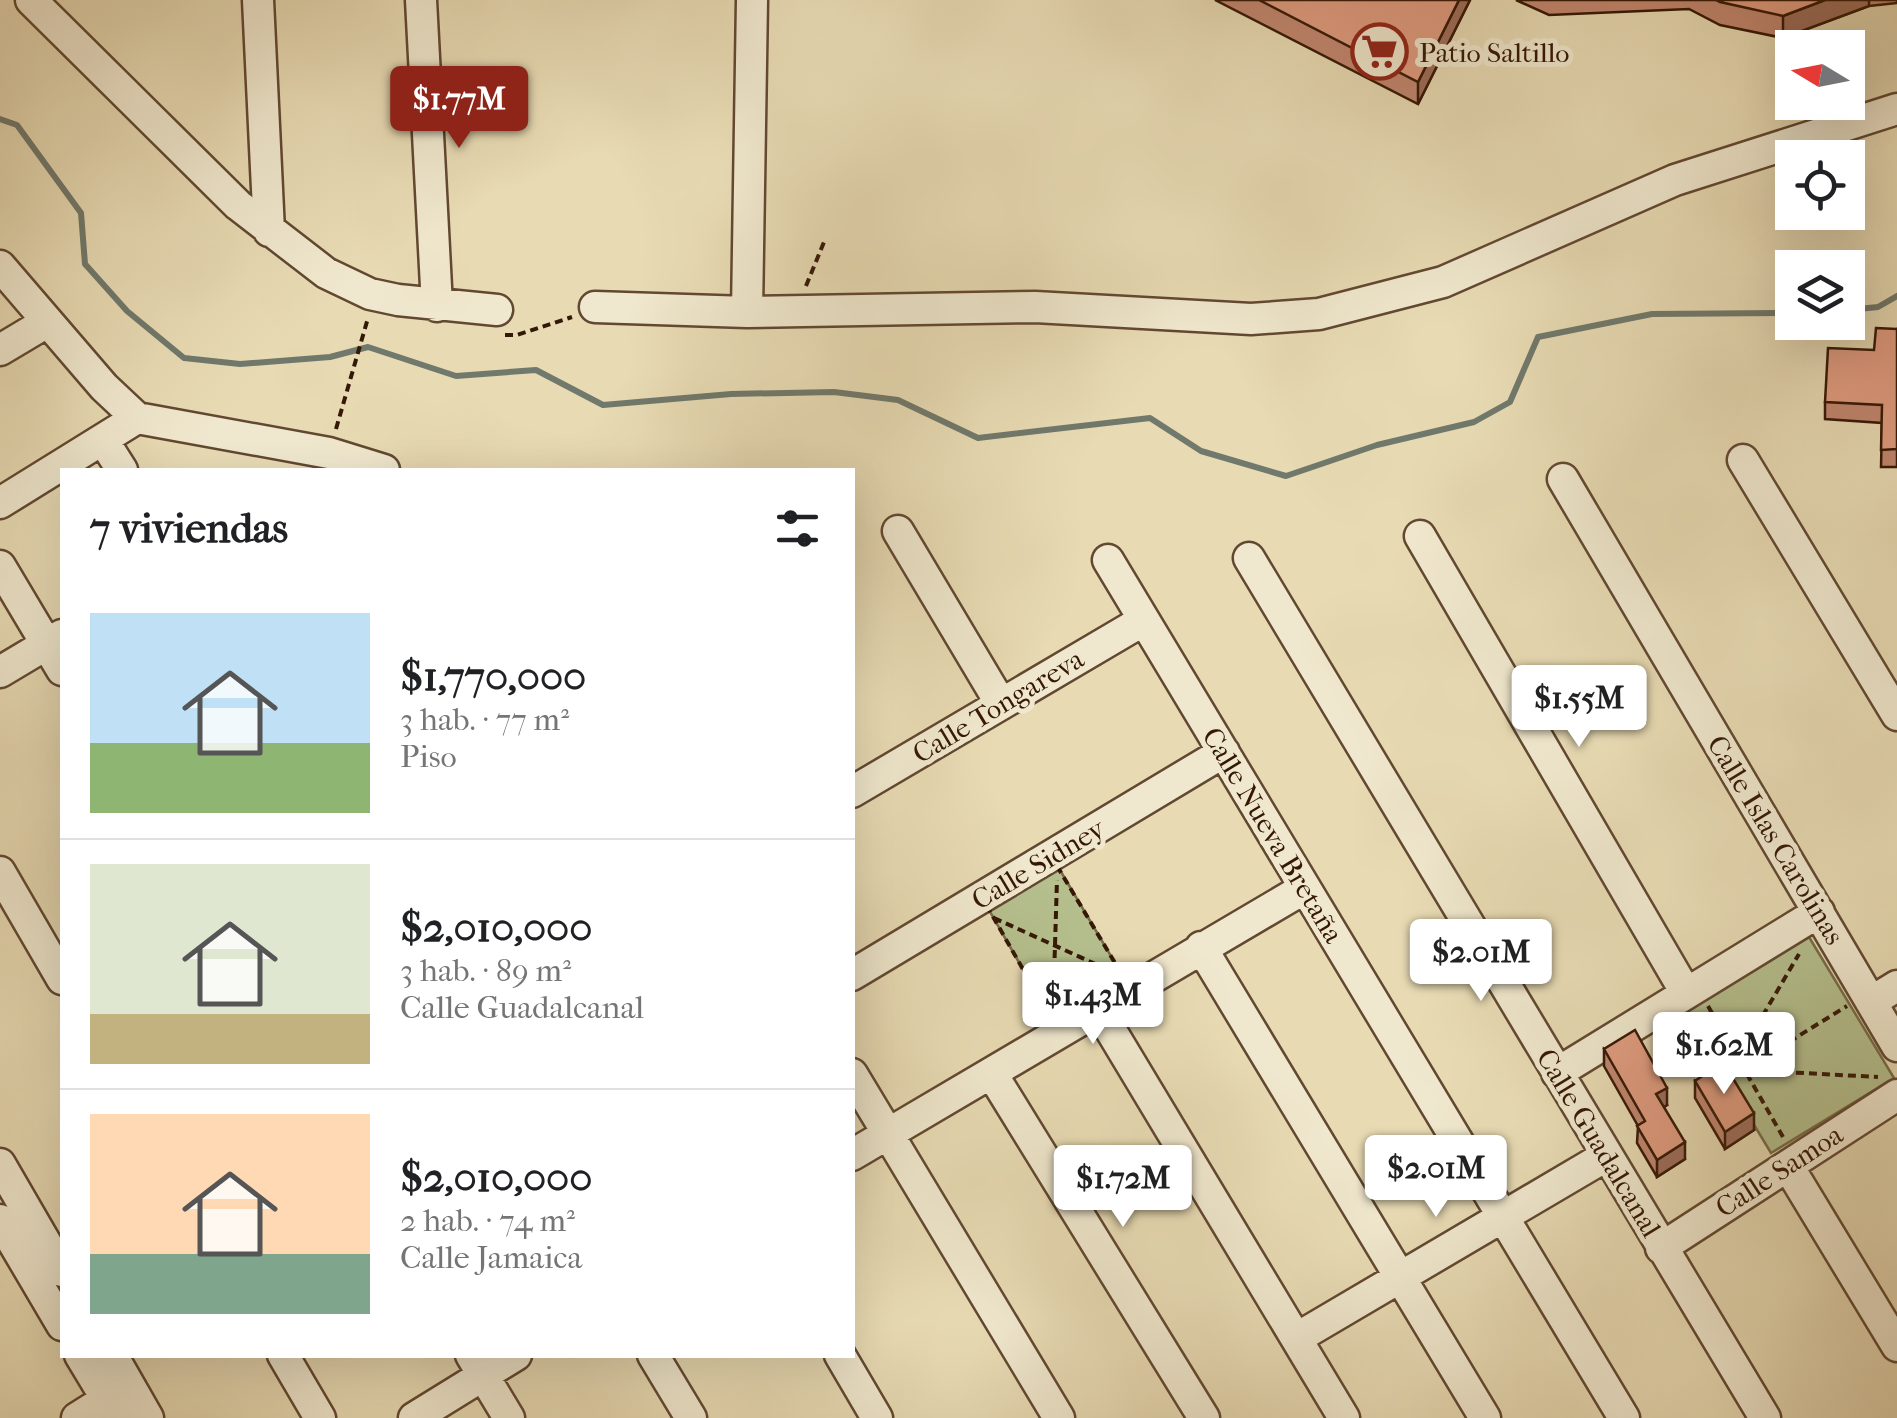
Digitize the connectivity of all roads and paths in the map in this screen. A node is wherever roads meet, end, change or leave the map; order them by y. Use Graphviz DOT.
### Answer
graph roads {
  1 [pos="31,0"];
  2 [pos="258,0"];
  3 [pos="421,0"];
  4 [pos="752,0"];
  5 [pos="55,12"];
  6 [pos="1897,110"];
  7 [pos="269,230"];
  8 [pos="824,242"];
  9 [pos="0,266"];
  10 [pos="438,306"];
  11 [pos="595,307"];
  12 [pos="496,310"];
  13 [pos="803,311"];
  14 [pos="747,312"];
  15 [pos="47,322"];
  16 [pos="366,324"];
  17 [pos="0,350"];
  18 [pos="137,418"];
  19 [pos="104,440"];
  20 [pos="333,440"];
  21 [pos="301,458"];
  22 [pos="1743,460"];
  23 [pos="121,468"];
  24 [pos="370,468"];
  25 [pos="1563,479"];
  26 [pos="0,503"];
  27 [pos="898,530"];
  28 [pos="1420,536"];
  29 [pos="1250,558"];
  30 [pos="1108,560"];
  31 [pos="0,566"];
  32 [pos="1144,620"];
  33 [pos="57,650"];
  34 [pos="0,672"];
  35 [pos="1001,704"];
  36 [pos="1897,716"];
  37 [pos="1224,752"];
  38 [pos="856,781"];
  39 [pos="1054,861"];
  40 [pos="0,872"];
  41 [pos="1305,888"];
  42 [pos="1819,912"];
  43 [pos="994,918"];
  44 [pos="1054,946"];
  45 [pos="1202,947"];
  46 [pos="1800,952"];
  47 [pos="855,973"];
  48 [pos="60,976"];
  49 [pos="1128,983"];
  50 [pos="1686,993"];
  51 [pos="1884,994"];
  52 [pos="1098,1009"];
  53 [pos="1052,1020"];
  54 [pos="1756,1027"];
  55 [pos="1897,1046"];
  56 [pos="1744,1069"];
  57 [pos="1782,1072"];
  58 [pos="1557,1073"];
  59 [pos="992,1074"];
  60 [pos="855,1079"];
  61 [pos="1896,1086"];
  62 [pos="888,1135"];
  63 [pos="855,1153"];
  64 [pos="1606,1156"];
  65 [pos="0,1164"];
  66 [pos="1788,1166"];
  67 [pos="1503,1215"];
  68 [pos="0,1220"];
  69 [pos="1661,1248"];
  70 [pos="60,1268"];
  71 [pos="1399,1276"];
  72 [pos="60,1322"];
  73 [pos="1297,1338"];
  74 [pos="1897,1346"];
  75 [pos="82,1358"];
  76 [pos="114,1358"];
  77 [pos="286,1358"];
  78 [pos="503,1358"];
  79 [pos="656,1358"];
  80 [pos="842,1358"];
  81 [pos="477,1364"];
  82 [pos="112,1409"];
  83 [pos="77,1418"];
  84 [pos="148,1418"];
  85 [pos="320,1418"];
  86 [pos="414,1418"];
  87 [pos="509,1418"];
  88 [pos="691,1418"];
  89 [pos="878,1418"];
  90 [pos="1059,1418"];
  91 [pos="1204,1418"];
  92 [pos="1344,1418"];
  93 [pos="1485,1418"];
  94 [pos="1624,1418"];
  95 [pos="1765,1418"];
  1 -- 5 [label="street"];
  2 -- 7 [label="street"];
  3 -- 10 [label="street"];
  4 -- 14 [label="street"];
  5 -- 7 [label="street"];
  6 -- 13 [label="street"];
  7 -- 10 [label="street"];
  8 -- 13 [label="path"];
  9 -- 15 [label="street"];
  10 -- 12 [label="street"];
  11 -- 14 [label="street"];
  13 -- 14 [label="street"];
  15 -- 17 [label="street"];
  15 -- 18 [label="street"];
  16 -- 20 [label="path"];
  18 -- 19 [label="street"];
  18 -- 21 [label="street"];
  19 -- 23 [label="street"];
  19 -- 26 [label="street"];
  21 -- 24 [label="street"];
  22 -- 36 [label="street"];
  25 -- 42 [label="street, Calle Islas Carolinas"];
  27 -- 35 [label="street"];
  28 -- 50 [label="street"];
  29 -- 58 [label="street, Calle Guadalcanal"];
  30 -- 32 [label="street, Calle Nueva Bretaña"];
  31 -- 33 [label="street"];
  32 -- 35 [label="street, Calle Tongareva"];
  32 -- 37 [label="street, Calle Nueva Bretaña"];
  33 -- 34 [label="street"];
  35 -- 38 [label="street, Calle Tongareva"];
  37 -- 39 [label="street, Calle Sidney"];
  37 -- 41 [label="street, Calle Nueva Bretaña"];
  39 -- 43 [label="path"];
  39 -- 44 [label="path"];
  39 -- 47 [label="street, Calle Sidney"];
  39 -- 49 [label="path"];
  40 -- 48 [label="street"];
  41 -- 45 [label="street"];
  41 -- 67 [label="street, Calle Nueva Bretaña"];
  42 -- 50 [label="street"];
  42 -- 51 [label="street, Calle Islas Carolinas"];
  43 -- 44 [label="path"];
  43 -- 53 [label="path"];
  44 -- 49 [label="path"];
  44 -- 53 [label="path"];
  45 -- 49 [label="street"];
  45 -- 71 [label="street"];
  46 -- 54 [label="path"];
  49 -- 52 [label="street"];
  49 -- 53 [label="path"];
  50 -- 56 [label="path"];
  50 -- 58 [label="street"];
  51 -- 55 [label="street, Calle Islas Carolinas"];
  51 -- 56 [label="path"];
  52 -- 59 [label="street"];
  52 -- 73 [label="street"];
  56 -- 66 [label="path"];
  57 -- 61 [label="path"];
  58 -- 64 [label="street, Calle Guadalcanal"];
  59 -- 62 [label="street"];
  59 -- 91 [label="street"];
  60 -- 62 [label="street"];
  61 -- 66 [label="street, Calle Samoa"];
  62 -- 63 [label="street"];
  62 -- 90 [label="street"];
  64 -- 67 [label="street"];
  64 -- 69 [label="street, Calle Guadalcanal"];
  65 -- 70 [label="street"];
  66 -- 69 [label="street, Calle Samoa"];
  66 -- 74 [label="street"];
  67 -- 71 [label="street"];
  67 -- 94 [label="street, Calle Nueva Bretaña"];
  68 -- 72 [label="street"];
  69 -- 95 [label="street, Calle Guadalcanal"];
  71 -- 73 [label="street"];
  71 -- 93 [label="street"];
  73 -- 92 [label="street"];
  75 -- 82 [label="street"];
  76 -- 84 [label="street"];
  77 -- 85 [label="street"];
  78 -- 81 [label="street"];
  79 -- 88 [label="street"];
  80 -- 89 [label="street"];
  81 -- 86 [label="street"];
  81 -- 87 [label="street"];
  82 -- 83 [label="street"];
}
